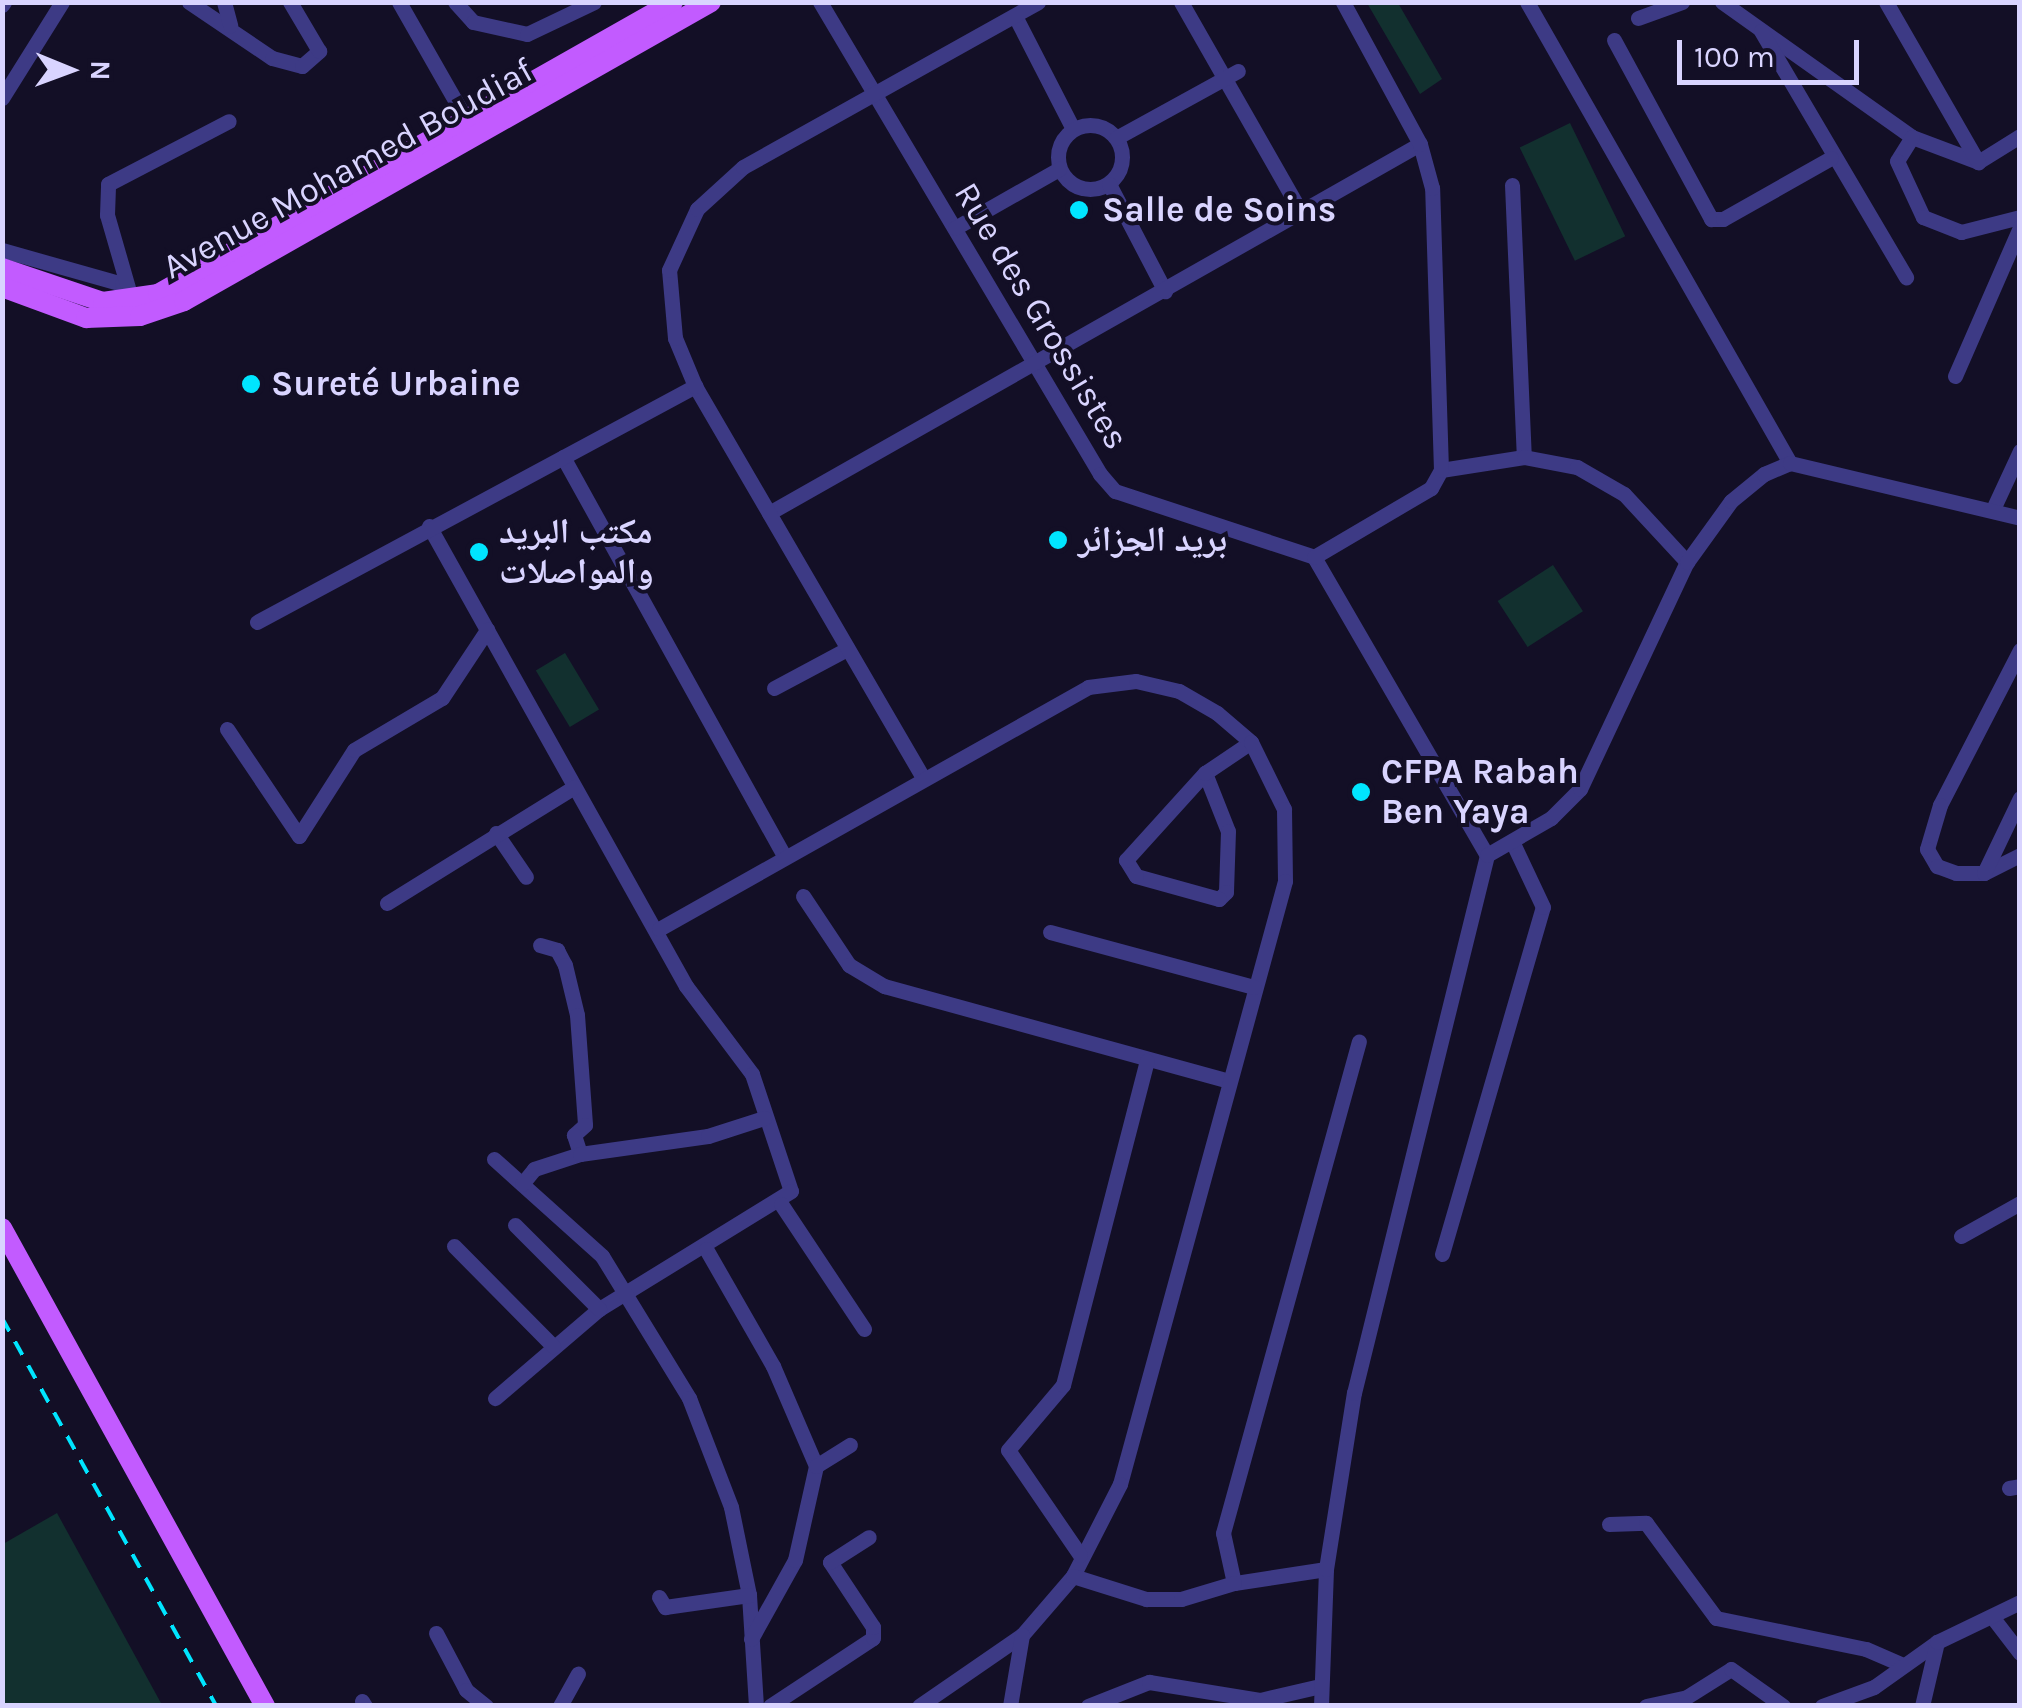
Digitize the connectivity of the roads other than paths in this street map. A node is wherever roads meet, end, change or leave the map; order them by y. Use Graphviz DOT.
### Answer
graph roads {
  1 [pos="62,2"];
  2 [pos="189,2"];
  3 [pos="224,2"];
  4 [pos="290,2"];
  5 [pos="400,2"];
  6 [pos="455,2"];
  7 [pos="594,2"];
  8 [pos="674,2"];
  9 [pos="711,2"];
  10 [pos="820,2"];
  11 [pos="1038,2"];
  12 [pos="1180,2"];
  13 [pos="1343,2"];
  14 [pos="1528,2"];
  15 [pos="1682,2"];
  16 [pos="1722,2"];
  17 [pos="1886,2"];
  18 [pos="1643,13"];
  19 [pos="1015,16"];
  20 [pos="230,25"];
  21 [pos="1758,27"];
  22 [pos="1614,40"];
  23 [pos="1230,74"];
  24 [pos="2,98"];
  25 [pos="873,98"];
  26 [pos="229,120"];
  27 [pos="468,121"];
  28 [pos="1073,129"];
  29 [pos="1912,136"];
  30 [pos="2020,136"];
  31 [pos="1116,138"];
  32 [pos="1420,144"];
  33 [pos="1831,158"];
  34 [pos="1978,162"];
  35 [pos="1060,169"];
  36 [pos="1109,184"];
  37 [pos="1512,185"];
  38 [pos="1301,212"];
  39 [pos="2020,217"];
  40 [pos="2020,227"];
  41 [pos="954,228"];
  42 [pos="2,250"];
  43 [pos="2,268"];
  44 [pos="1906,277"];
  45 [pos="2,287"];
  46 [pos="1165,291"];
  47 [pos="134,303"];
  48 [pos="1034,366"];
  49 [pos="1955,376"];
  50 [pos="695,386"];
  51 [pos="2020,451"];
  52 [pos="563,457"];
  53 [pos="1524,457"];
  54 [pos="1790,463"];
  55 [pos="1441,470"];
  56 [pos="1994,507"];
  57 [pos="770,514"];
  58 [pos="2020,518"];
  59 [pos="429,526"];
  60 [pos="1314,557"];
  61 [pos="1688,562"];
  62 [pos="257,622"];
  63 [pos="487,630"];
  64 [pos="848,648"];
  65 [pos="2020,650"];
  66 [pos="774,688"];
  67 [pos="228,730"];
  68 [pos="1251,742"];
  69 [pos="1205,773"];
  70 [pos="922,776"];
  71 [pos="574,787"];
  72 [pos="2020,798"];
  73 [pos="496,833"];
  74 [pos="1512,841"];
  75 [pos="2020,854"];
  76 [pos="1488,855"];
  77 [pos="785,858"];
  78 [pos="1984,873"];
  79 [pos="526,878"];
  80 [pos="803,896"];
  81 [pos="387,903"];
  82 [pos="659,929"];
  83 [pos="1050,932"];
  84 [pos="540,945"];
  85 [pos="1254,987"];
  86 [pos="1359,1041"];
  87 [pos="1147,1061"];
  88 [pos="1229,1082"];
  89 [pos="764,1118"];
  90 [pos="580,1154"];
  91 [pos="494,1159"];
  92 [pos="522,1184"];
  93 [pos="2020,1203"];
  94 [pos="781,1204"];
  95 [pos="515,1226"];
  96 [pos="2,1228"];
  97 [pos="1961,1236"];
  98 [pos="454,1246"];
  99 [pos="2,1248"];
  100 [pos="706,1249"];
  101 [pos="1442,1254"];
  102 [pos="630,1294"];
  103 [pos="599,1309"];
  104 [pos="864,1329"];
  105 [pos="553,1346"];
  106 [pos="495,1398"];
  107 [pos="850,1445"];
  108 [pos="816,1466"];
  109 [pos="1609,1524"];
  110 [pos="869,1537"];
  111 [pos="1080,1555"];
  112 [pos="1326,1569"];
  113 [pos="1073,1576"];
  114 [pos="1234,1583"];
  115 [pos="749,1595"];
  116 [pos="659,1597"];
  117 [pos="2020,1602"];
  118 [pos="210,1618"];
  119 [pos="1993,1618"];
  120 [pos="436,1633"];
  121 [pos="1022,1636"];
  122 [pos="752,1639"];
  123 [pos="1937,1642"];
  124 [pos="2020,1652"];
  125 [pos="1903,1665"];
  126 [pos="578,1674"];
  127 [pos="1316,1687"];
  128 [pos="250,1706"];
  129 [pos="265,1706"];
  130 [pos="486,1706"];
  131 [pos="560,1706"];
  132 [pos="756,1706"];
  133 [pos="770,1706"];
  134 [pos="919,1706"];
  135 [pos="1010,1706"];
  136 [pos="1088,1706"];
  137 [pos="1321,1706"];
  138 [pos="1646,1706"];
  139 [pos="1783,1706"];
  140 [pos="1822,1706"];
  141 [pos="1922,1706"];
  1 -- 24 [label="street"];
  2 -- 20 [label="street"];
  3 -- 20 [label="street"];
  4 -- 20 [label="street"];
  5 -- 27 [label="street"];
  6 -- 7 [label="street"];
  8 -- 27 [label="main road, Avenue Mohamed Boudiaf"];
  9 -- 47 [label="main road, Avenue Mohamed Boudiaf"];
  10 -- 25 [label="street, Rue des Grossistes"];
  11 -- 19 [label="street"];
  12 -- 23 [label="street"];
  13 -- 32 [label="street"];
  14 -- 54 [label="street"];
  15 -- 18 [label="street"];
  16 -- 21 [label="street"];
  17 -- 34 [label="street"];
  19 -- 25 [label="street"];
  19 -- 28 [label="street"];
  21 -- 29 [label="street"];
  21 -- 33 [label="street"];
  22 -- 33 [label="street"];
  23 -- 31 [label="street"];
  23 -- 38 [label="street"];
  25 -- 41 [label="street, Rue des Grossistes"];
  25 -- 50 [label="street"];
  26 -- 47 [label="street"];
  27 -- 47 [label="main road, Avenue Mohamed Boudiaf"];
  28 -- 31 [label="street"];
  28 -- 35 [label="street"];
  29 -- 34 [label="street"];
  29 -- 39 [label="street"];
  30 -- 34 [label="street"];
  31 -- 36 [label="street"];
  32 -- 38 [label="street"];
  32 -- 55 [label="street"];
  33 -- 44 [label="street"];
  35 -- 36 [label="street"];
  35 -- 41 [label="street"];
  36 -- 46 [label="street"];
  37 -- 53 [label="street"];
  38 -- 46 [label="street"];
  40 -- 49 [label="street"];
  41 -- 48 [label="street, Rue des Grossistes"];
  42 -- 47 [label="street"];
  43 -- 47 [label="main road, Avenue Mohamed Boudiaf"];
  45 -- 47 [label="main road, Avenue Mohamed Boudiaf"];
  46 -- 48 [label="street"];
  48 -- 57 [label="street"];
  48 -- 60 [label="street, Rue des Grossistes"];
  50 -- 52 [label="street"];
  50 -- 57 [label="street"];
  51 -- 56 [label="street"];
  52 -- 59 [label="street"];
  52 -- 77 [label="street"];
  53 -- 55 [label="street"];
  53 -- 61 [label="street"];
  54 -- 56 [label="street"];
  54 -- 61 [label="street"];
  55 -- 60 [label="street"];
  56 -- 58 [label="street"];
  57 -- 64 [label="street"];
  59 -- 62 [label="street"];
  59 -- 63 [label="street"];
  60 -- 76 [label="street"];
  61 -- 74 [label="street"];
  63 -- 67 [label="street"];
  63 -- 71 [label="street"];
  64 -- 66 [label="street"];
  64 -- 70 [label="street"];
  65 -- 78 [label="street"];
  68 -- 69 [label="street"];
  68 -- 70 [label="street"];
  68 -- 85 [label="street"];
  69 -- 69 [label="street"];
  70 -- 77 [label="street"];
  71 -- 73 [label="street"];
  71 -- 82 [label="street"];
  72 -- 78 [label="street"];
  73 -- 79 [label="street"];
  73 -- 81 [label="street"];
  74 -- 76 [label="street"];
  74 -- 101 [label="street"];
  75 -- 78 [label="street"];
  76 -- 112 [label="street"];
  77 -- 82 [label="street"];
  80 -- 87 [label="street"];
  82 -- 89 [label="street"];
  83 -- 85 [label="street"];
  84 -- 90 [label="street"];
  85 -- 88 [label="street"];
  86 -- 114 [label="street"];
  87 -- 88 [label="street"];
  87 -- 111 [label="street"];
  88 -- 111 [label="street"];
  89 -- 90 [label="street"];
  89 -- 94 [label="street"];
  90 -- 92 [label="street"];
  91 -- 92 [label="street"];
  92 -- 102 [label="street"];
  93 -- 97 [label="street"];
  94 -- 100 [label="street"];
  94 -- 104 [label="street"];
  95 -- 103 [label="street"];
  96 -- 118 [label="main road"];
  98 -- 105 [label="street"];
  99 -- 118 [label="main road"];
  100 -- 102 [label="street"];
  100 -- 108 [label="street"];
  102 -- 103 [label="street"];
  102 -- 115 [label="street"];
  103 -- 105 [label="street"];
  105 -- 106 [label="street"];
  107 -- 108 [label="street"];
  108 -- 122 [label="street"];
  109 -- 125 [label="street"];
  110 -- 133 [label="street"];
  111 -- 113 [label="street"];
  112 -- 114 [label="street"];
  112 -- 127 [label="street"];
  113 -- 114 [label="street"];
  113 -- 121 [label="street"];
  115 -- 116 [label="street"];
  115 -- 122 [label="street"];
  117 -- 119 [label="street"];
  118 -- 128 [label="main road"];
  118 -- 129 [label="main road"];
  119 -- 123 [label="street"];
  119 -- 124 [label="street"];
  120 -- 130 [label="street"];
  121 -- 134 [label="street"];
  121 -- 135 [label="street"];
  122 -- 132 [label="street"];
  123 -- 125 [label="street"];
  123 -- 141 [label="street"];
  125 -- 140 [label="street"];
  126 -- 131 [label="street"];
  127 -- 136 [label="street"];
  127 -- 137 [label="street"];
  138 -- 139 [label="street"];
}
